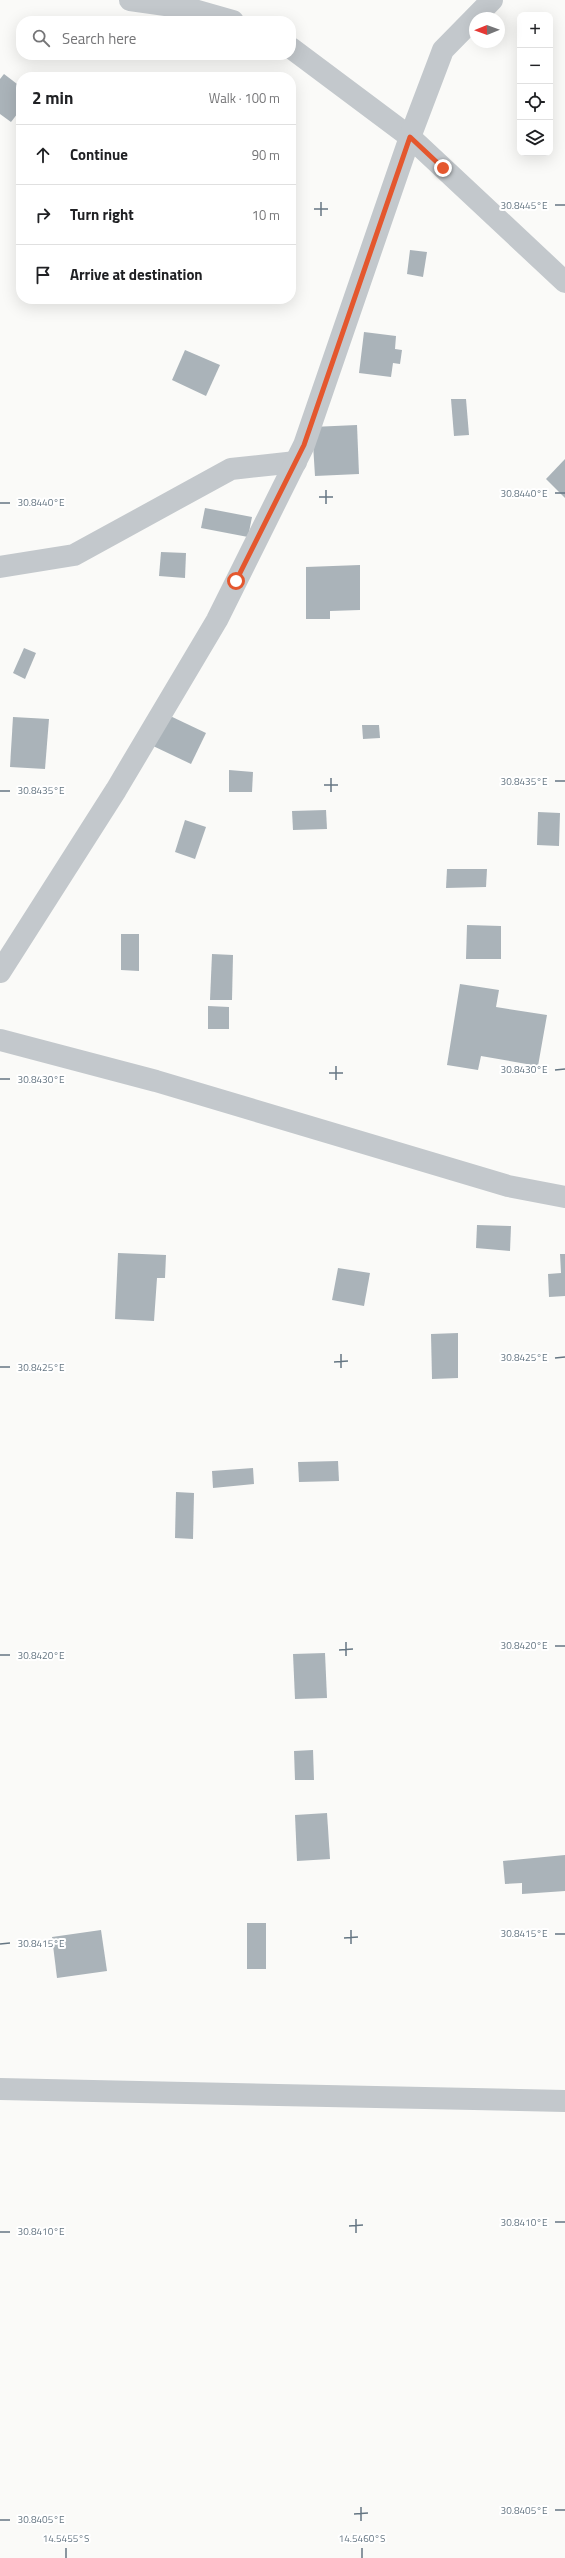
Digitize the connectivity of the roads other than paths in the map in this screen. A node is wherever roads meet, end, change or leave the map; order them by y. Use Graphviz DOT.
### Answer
graph roads {
  1 [pos="130,0"];
  2 [pos="492,0"];
  3 [pos="214,16"];
  4 [pos="296,52"];
  5 [pos="410,137"];
  6 [pos="565,282"];
  7 [pos="296,462"];
  8 [pos="0,567"];
  9 [pos="0,972"];
  10 [pos="0,1040"];
  11 [pos="565,1197"];
  12 [pos="0,2089"];
  13 [pos="565,2100"];
  1 -- 3 [label="street"];
  2 -- 5 [label="street"];
  4 -- 5 [label="street"];
  5 -- 6 [label="street"];
  5 -- 7 [label="street"];
  7 -- 8 [label="street"];
  7 -- 9 [label="street"];
  10 -- 11 [label="street"];
  12 -- 13 [label="street"];
}
